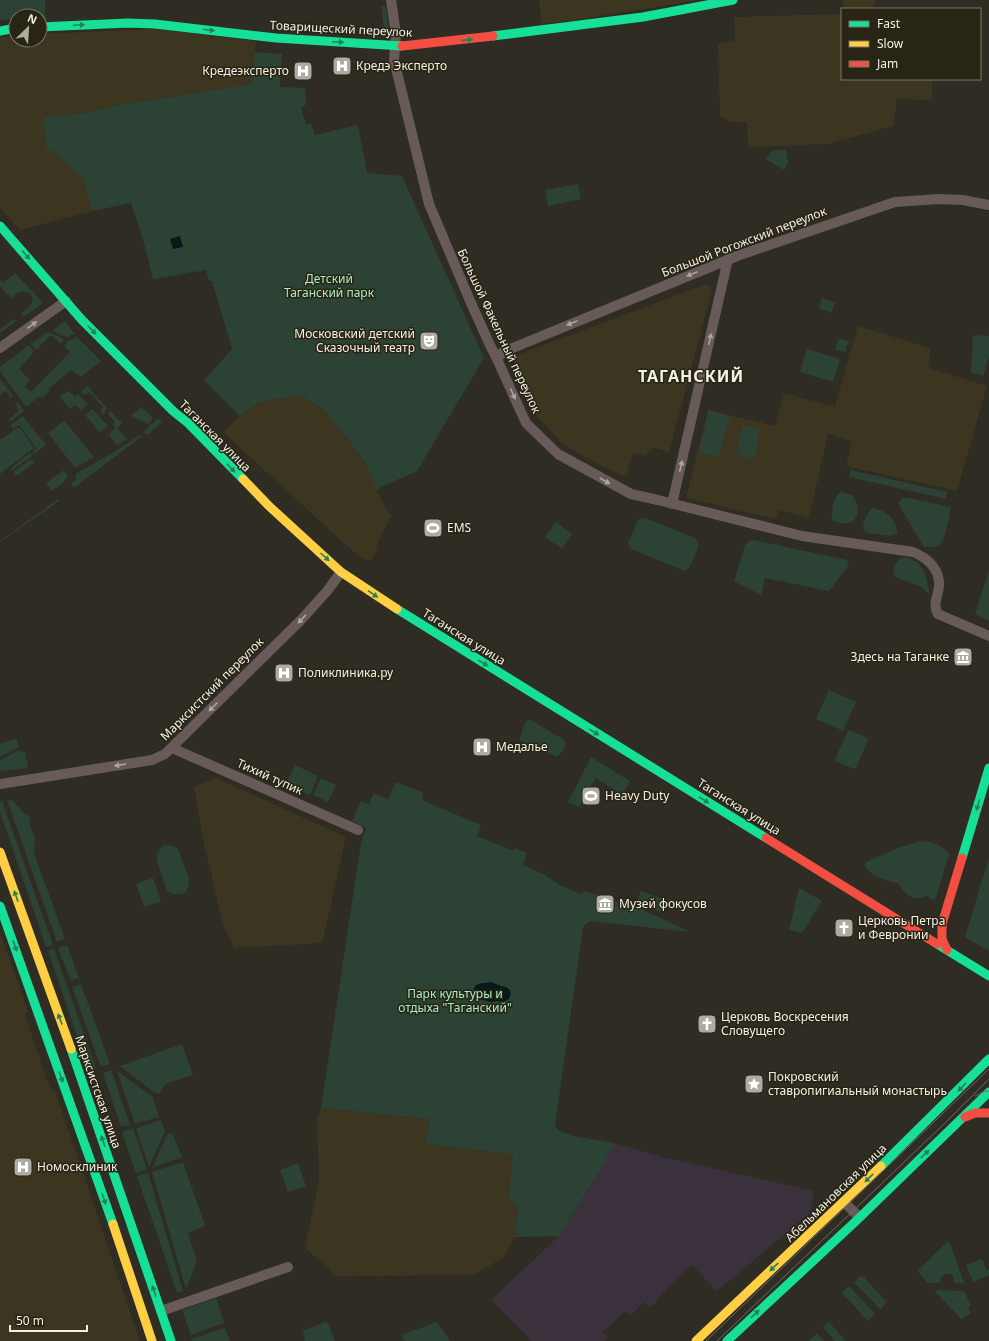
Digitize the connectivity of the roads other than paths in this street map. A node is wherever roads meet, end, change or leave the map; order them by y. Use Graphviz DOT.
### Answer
graph roads {
  1 [pos="391,0"];
  2 [pos="733,0"];
  3 [pos="48,27"];
  4 [pos="396,46"];
  5 [pos="989,205"];
  6 [pos="0,226"];
  7 [pos="728,259"];
  8 [pos="66,302"];
  9 [pos="0,348"];
  10 [pos="497,359"];
  11 [pos="672,504"];
  12 [pos="342,572"];
  13 [pos="989,636"];
  14 [pos="172,748"];
  15 [pos="989,768"];
  16 [pos="0,784"];
  17 [pos="358,830"];
  18 [pos="0,852"];
  19 [pos="0,906"];
  20 [pos="947,950"];
  21 [pos="989,976"];
  22 [pos="989,1059"];
  23 [pos="989,1092"];
  24 [pos="989,1104"];
  25 [pos="989,1113"];
  26 [pos="962,1118"];
  27 [pos="844,1202"];
  28 [pos="859,1218"];
  29 [pos="288,1267"];
  30 [pos="161,1311"];
  31 [pos="152,1341"];
  32 [pos="171,1341"];
  33 [pos="696,1341"];
  34 [pos="727,1341"];
  1 -- 4 [label="street, Большой Факельный переулок"];
  4 -- 2 [label="main road, Товарищеский переулок, one-way"];
  3 -- 4 [label="main road, Товарищеский переулок, one-way"];
  4 -- 10 [label="street, Большой Факельный переулок"];
  5 -- 7 [label="street, Большой Рогожский переулок"];
  6 -- 8 [label="main road, Таганская улица, one-way"];
  7 -- 10 [label="street, Большой Рогожский переулок, one-way"];
  11 -- 7 [label="street, one-way"];
  9 -- 8 [label="street, one-way"];
  8 -- 12 [label="main road, Таганская улица, one-way"];
  10 -- 11 [label="street, Большой Факельный переулок, one-way"];
  11 -- 13 [label="street, Большой Факельный переулок"];
  12 -- 14 [label="street, Марксистский переулок, one-way"];
  12 -- 20 [label="main road, Таганская улица, one-way"];
  14 -- 16 [label="street, Марксистский переулок, one-way"];
  14 -- 17 [label="street, Тихий тупик"];
  15 -- 20 [label="main road, one-way"];
  30 -- 18 [label="main road, Марксистская улица, one-way"];
  19 -- 31 [label="main road, one-way"];
  20 -- 21 [label="main road, Таганская улица"];
  22 -- 27 [label="main road, Абельмановская улица, one-way"];
  23 -- 26 [label="main road"];
  24 -- 26 [label="main road"];
  25 -- 26 [label="main road"];
  28 -- 26 [label="main road, one-way"];
  27 -- 28 [label="street"];
  27 -- 33 [label="main road, Абельмановская улица, one-way"];
  34 -- 28 [label="main road, one-way"];
  29 -- 30 [label="street"];
  30 -- 32 [label="main road, Марксистская улица"];
}
